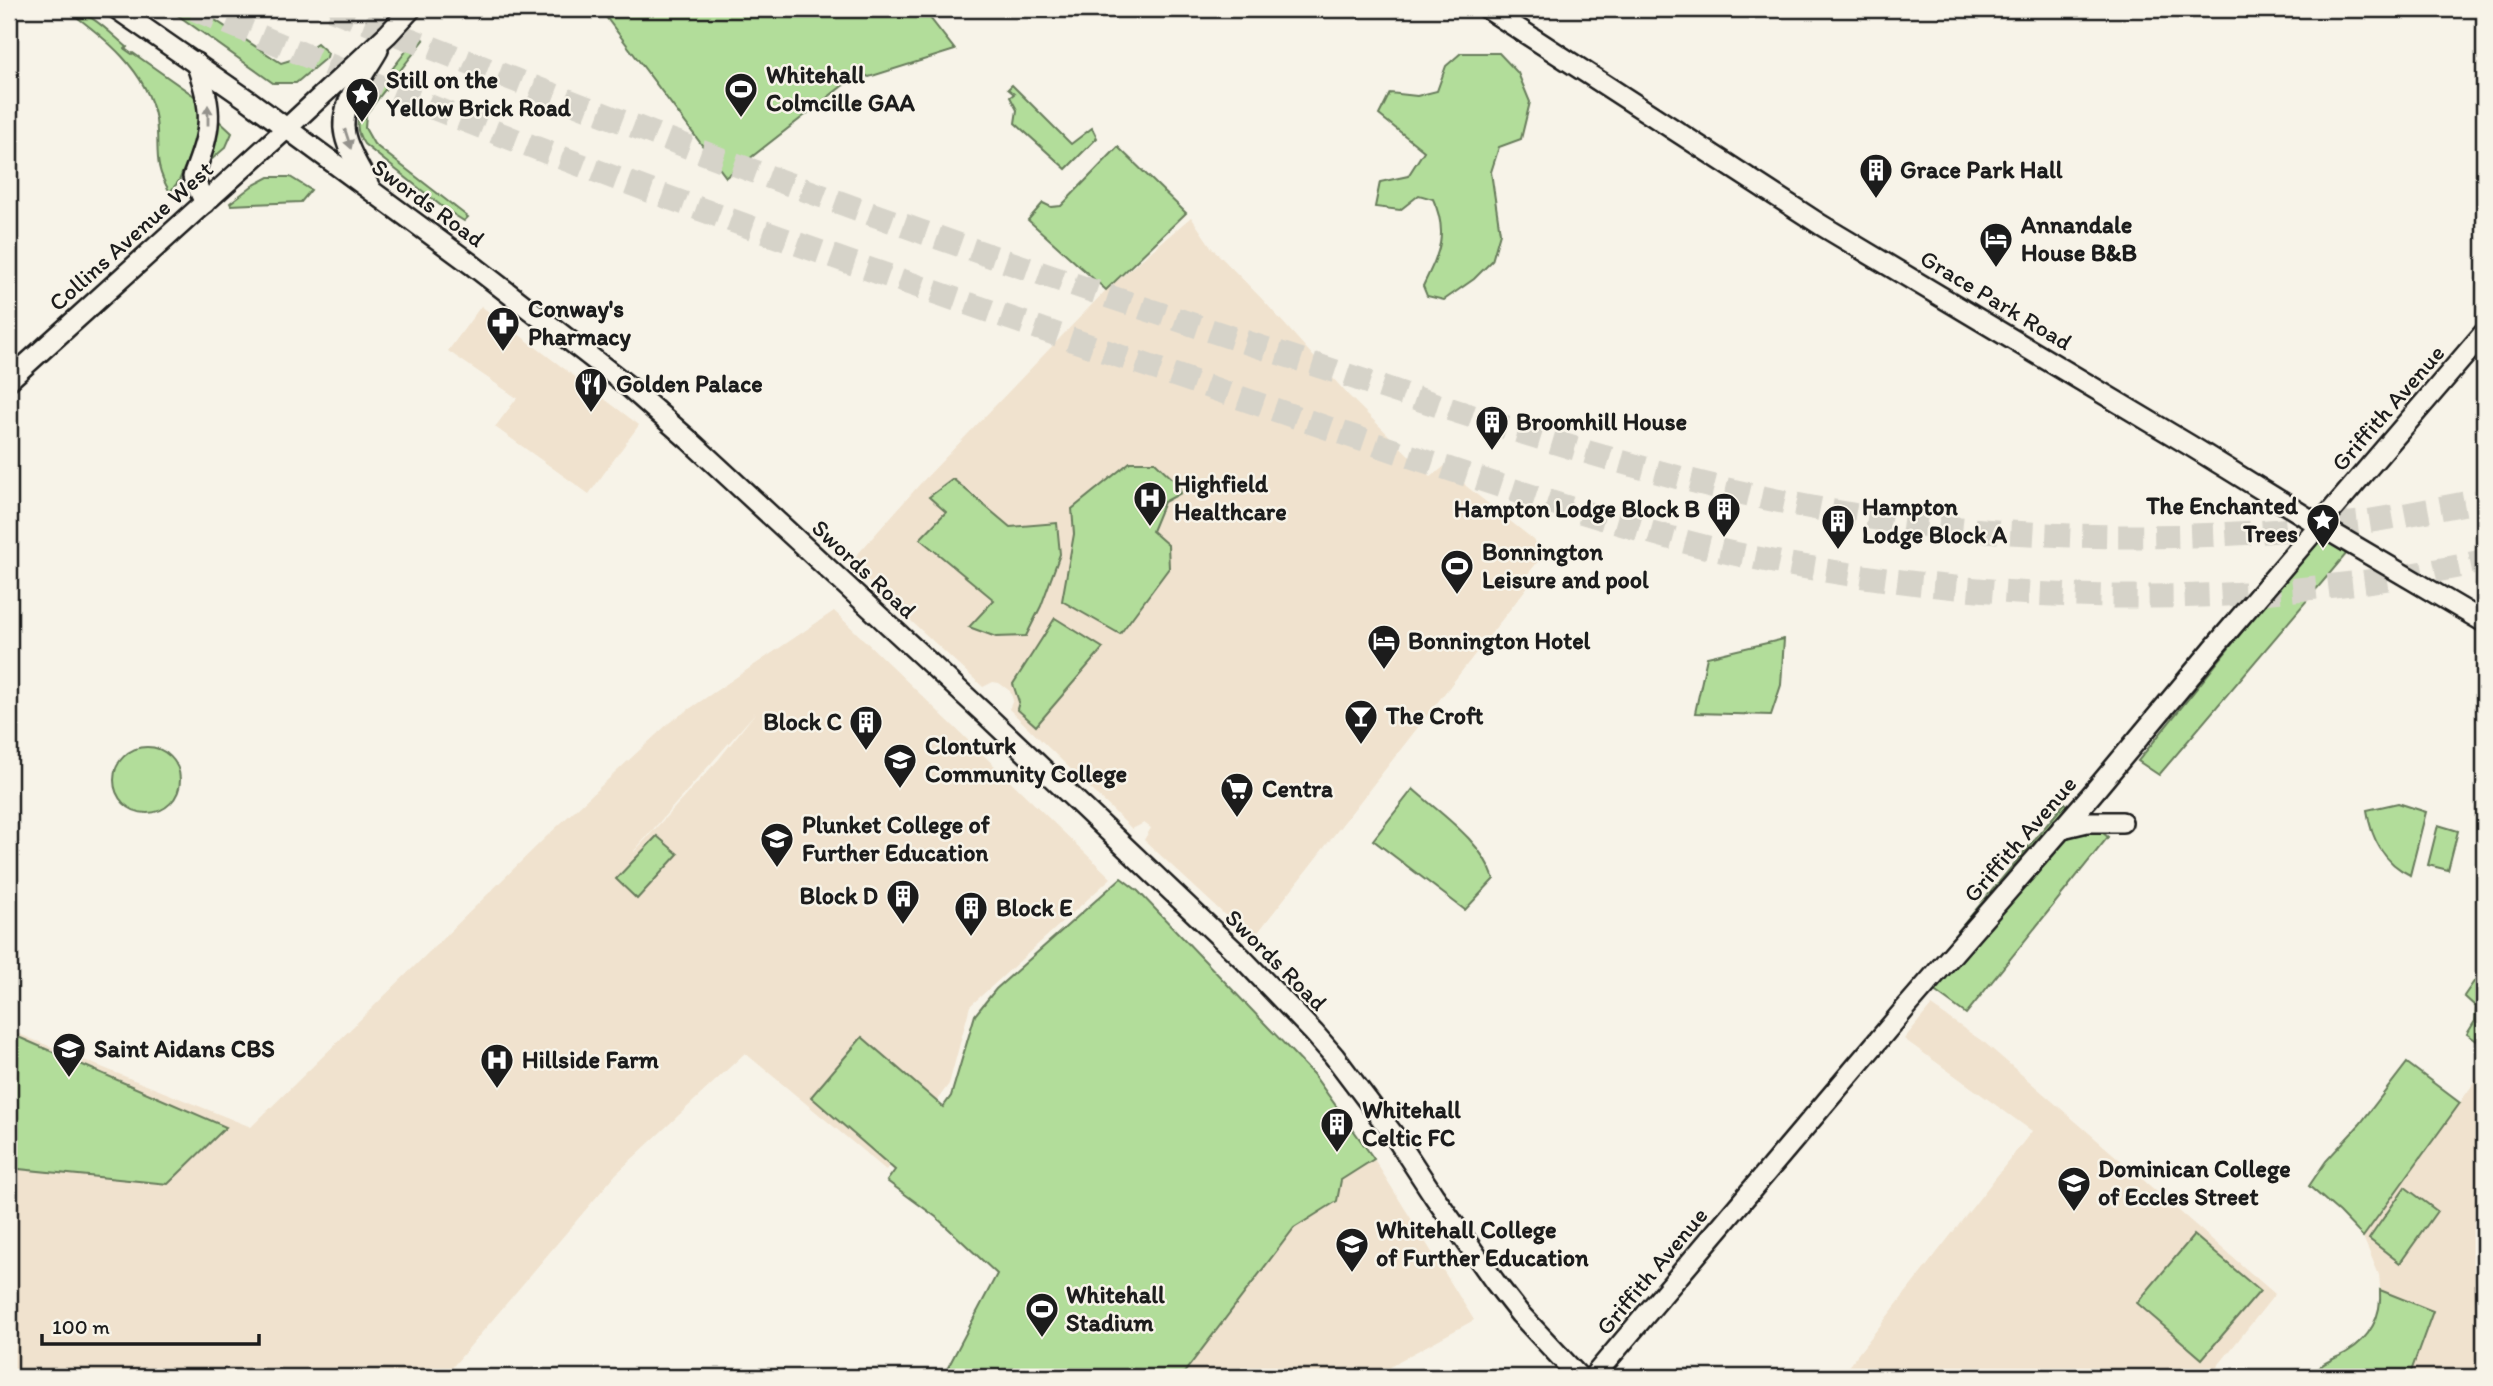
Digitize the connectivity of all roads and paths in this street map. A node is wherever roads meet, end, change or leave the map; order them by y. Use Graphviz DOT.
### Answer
graph roads {
  1 [pos="117,9"];
  2 [pos="411,9"];
  3 [pos="1488,9"];
  4 [pos="388,34"];
  5 [pos="196,63"];
  6 [pos="286,129"];
  7 [pos="373,193"];
  8 [pos="205,203"];
  9 [pos="2484,334"];
  10 [pos="9,380"];
  11 [pos="2319,525"];
  12 [pos="2484,622"];
  13 [pos="2122,822"];
  14 [pos="2062,828"];
  15 [pos="1579,1377"];
  16 [pos="1593,1377"];
  1 -- 5 [label="main road, Swords Road"];
  2 -- 4 [label="main road"];
  3 -- 11 [label="main road, Grace Park Road"];
  4 -- 6 [label="main road, Collins Avenue West"];
  4 -- 7 [label="main road, one-way"];
  5 -- 6 [label="main road, Swords Road"];
  8 -- 5 [label="main road, one-way"];
  6 -- 7 [label="main road, Swords Road"];
  6 -- 8 [label="main road, Collins Avenue West"];
  7 -- 15 [label="main road, Swords Road"];
  8 -- 10 [label="main road, Collins Avenue West"];
  9 -- 11 [label="main road, Griffith Avenue"];
  11 -- 12 [label="main road, Grace Park Road"];
  11 -- 14 [label="main road, Griffith Avenue"];
  13 -- 14 [label="main road"];
  14 -- 16 [label="main road, Griffith Avenue"];
}
